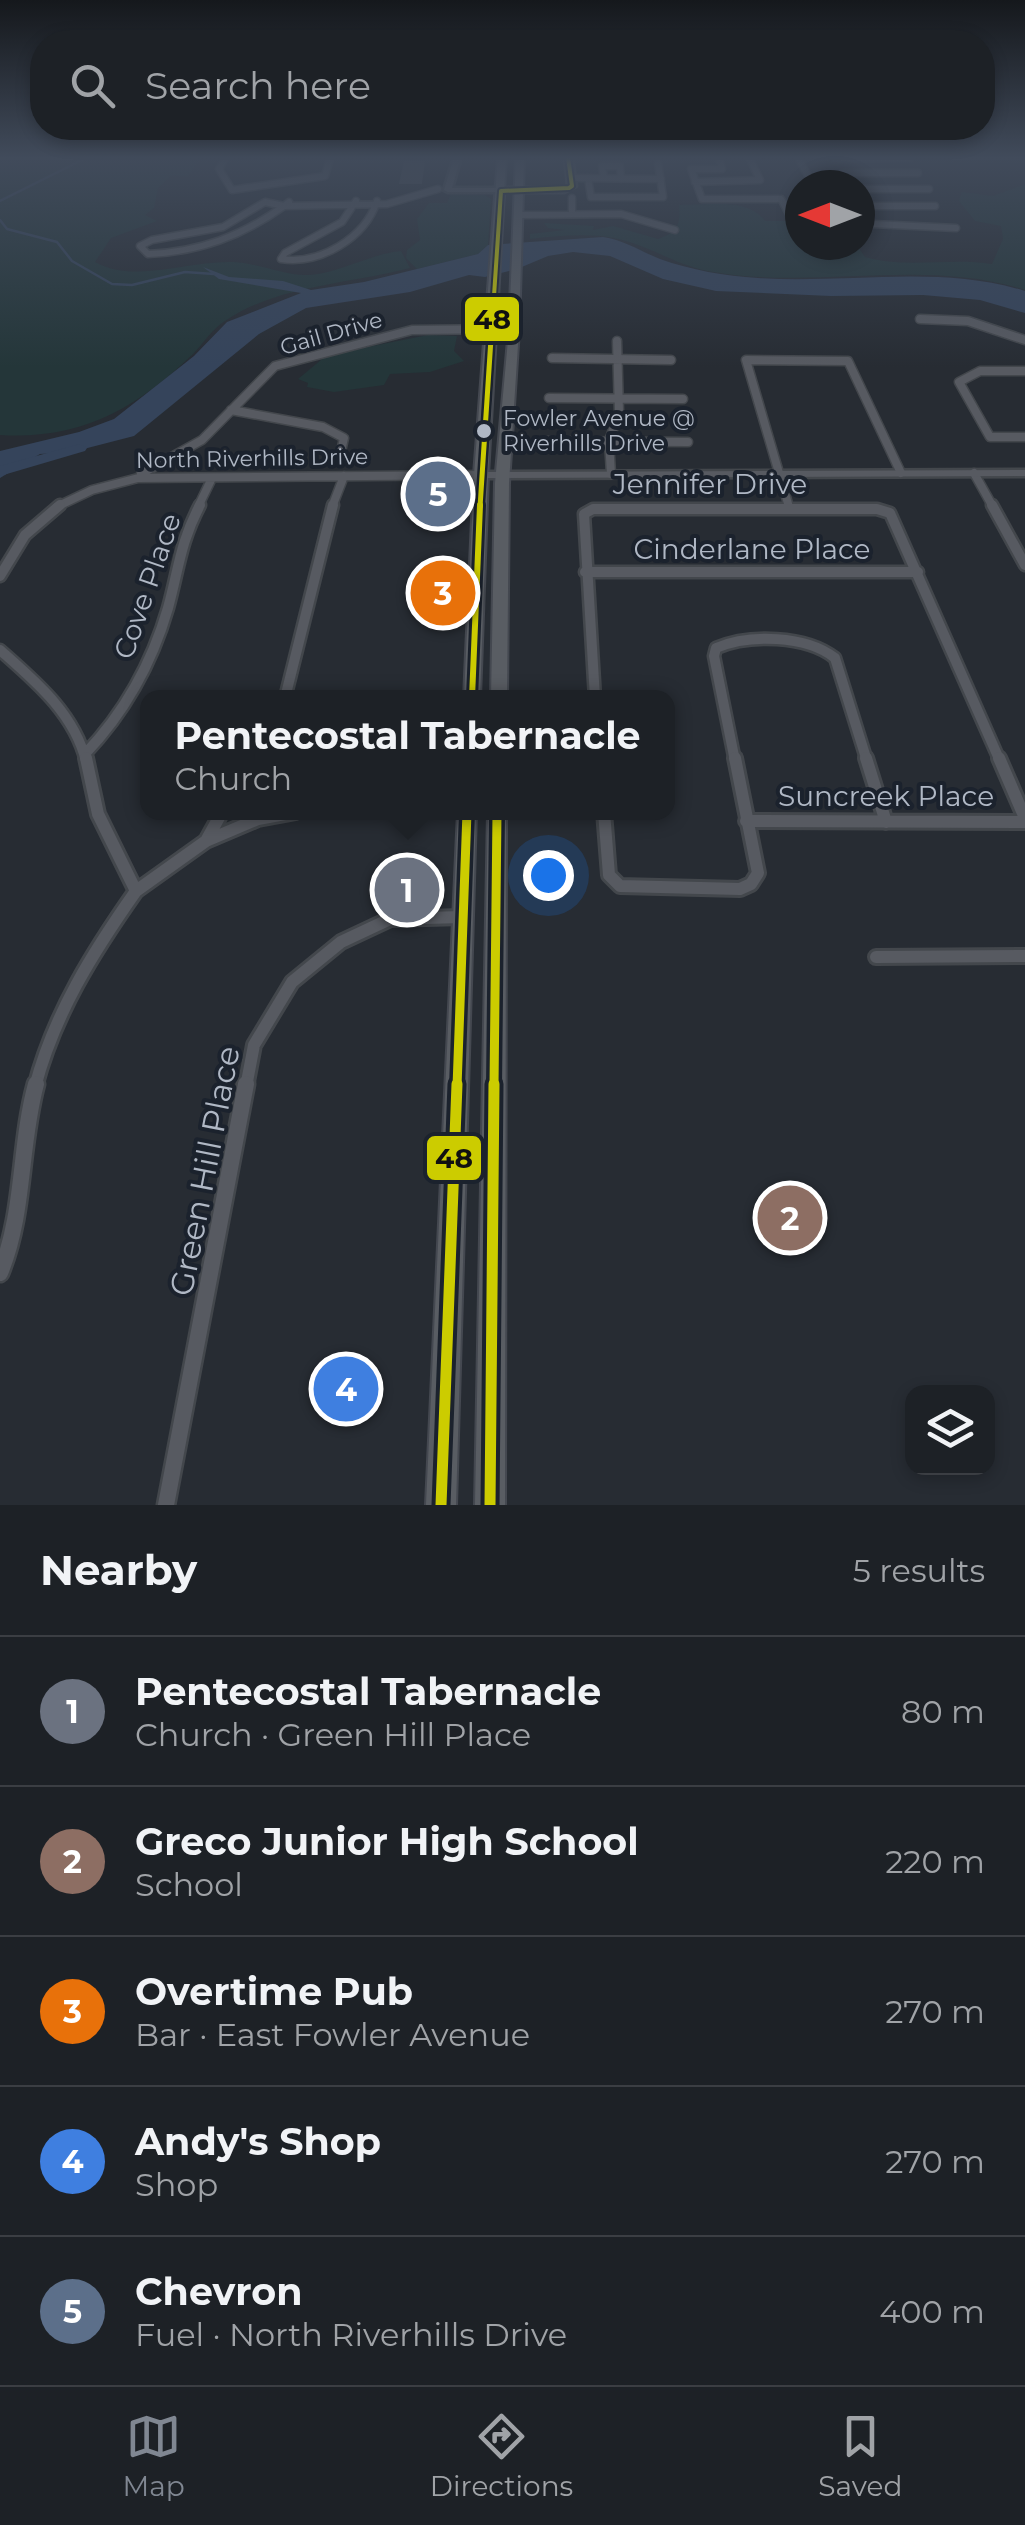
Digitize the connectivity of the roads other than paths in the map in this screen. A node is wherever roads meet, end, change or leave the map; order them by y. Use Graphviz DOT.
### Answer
graph roads {
  1 [pos="219,227"];
  2 [pos="251,227"];
  3 [pos="332,227"];
  4 [pos="362,227"];
  5 [pos="496,227"];
  6 [pos="518,227"];
  7 [pos="666,227"];
  8 [pos="940,227"];
  9 [pos="875,228"];
  10 [pos="956,228"];
  11 [pos="674,230"];
  12 [pos="325,231"];
  13 [pos="200,234"];
  14 [pos="348,237"];
  15 [pos="880,237"];
  16 [pos="209,246"];
  17 [pos="920,319"];
  18 [pos="514,329"];
  19 [pos="491,330"];
  20 [pos="1025,340"];
  21 [pos="617,341"];
  22 [pos="552,358"];
  23 [pos="618,359"];
  24 [pos="671,360"];
  25 [pos="1025,372"];
  26 [pos="549,398"];
  27 [pos="619,398"];
  28 [pos="683,400"];
  29 [pos="230,410"];
  30 [pos="1025,437"];
  31 [pos="548,441"];
  32 [pos="609,442"];
  33 [pos="688,442"];
  34 [pos="334,460"];
  35 [pos="901,473"];
  36 [pos="974,473"];
  37 [pos="1025,473"];
  38 [pos="612,474"];
  39 [pos="778,474"];
  40 [pos="481,475"];
  41 [pos="502,475"];
  42 [pos="344,476"];
  43 [pos="138,478"];
  44 [pos="212,478"];
  45 [pos="789,508"];
  46 [pos="1025,566"];
  47 [pos="585,572"];
  48 [pos="918,572"];
  49 [pos="0,576"];
  50 [pos="0,650"];
  51 [pos="287,690"];
  52 [pos="472,690"];
  53 [pos="498,690"];
  54 [pos="594,690"];
  55 [pos="85,754"];
  56 [pos="218,820"];
  57 [pos="258,820"];
  58 [pos="467,820"];
  59 [pos="497,820"];
  60 [pos="605,820"];
  61 [pos="1025,820"];
  62 [pos="746,821"];
  63 [pos="886,822"];
  64 [pos="206,841"];
  65 [pos="136,892"];
  66 [pos="462,917"];
  67 [pos="876,956"];
  68 [pos="1025,956"];
  69 [pos="0,1273"];
  70 [pos="166,1505"];
  71 [pos="441,1505"];
  72 [pos="490,1505"];
  1 -- 13 [label="street"];
  2 -- 16 [label="street"];
  3 -- 12 [label="street"];
  4 -- 14 [label="street"];
  5 -- 19 [label="main road"];
  6 -- 18 [label="main road"];
  7 -- 11 [label="street"];
  8 -- 10 [label="street"];
  9 -- 15 [label="street"];
  12 -- 14 [label="street"];
  12 -- 14 [label="street"];
  13 -- 16 [label="street"];
  13 -- 16 [label="street"];
  17 -- 20 [label="street"];
  18 -- 19 [label="street, Gail Drive"];
  18 -- 41 [label="main road"];
  19 -- 29 [label="street, Gail Drive"];
  19 -- 40 [label="main road"];
  21 -- 23 [label="street"];
  22 -- 23 [label="street"];
  23 -- 24 [label="street"];
  23 -- 27 [label="street"];
  25 -- 30 [label="street"];
  26 -- 27 [label="street"];
  27 -- 28 [label="street"];
  27 -- 32 [label="street"];
  29 -- 34 [label="street"];
  29 -- 43 [label="street, Gail Drive"];
  31 -- 32 [label="street"];
  32 -- 33 [label="street"];
  32 -- 38 [label="street"];
  35 -- 36 [label="street, North Riverhills Drive"];
  35 -- 39 [label="street, North Riverhills Drive"];
  35 -- 39 [label="street"];
  36 -- 37 [label="street, North Riverhills Drive"];
  36 -- 46 [label="street"];
  38 -- 39 [label="street, North Riverhills Drive"];
  38 -- 41 [label="street, North Riverhills Drive"];
  39 -- 45 [label="street"];
  40 -- 41 [label="street, North Riverhills Drive"];
  40 -- 42 [label="street, North Riverhills Drive"];
  40 -- 52 [label="main road"];
  41 -- 53 [label="main road"];
  42 -- 44 [label="street, North Riverhills Drive"];
  42 -- 51 [label="street"];
  43 -- 44 [label="street, North Riverhills Drive"];
  43 -- 49 [label="street, North Riverhills Drive"];
  44 -- 55 [label="street, Cove Place"];
  45 -- 47 [label="street, Jennifer Drive"];
  45 -- 48 [label="street, Jennifer Drive"];
  47 -- 48 [label="street, Cinderlane Place"];
  47 -- 54 [label="street, Jennifer Drive"];
  48 -- 61 [label="street"];
  50 -- 55 [label="street"];
  55 -- 65 [label="street"];
  56 -- 64 [label="street"];
  57 -- 64 [label="street"];
  58 -- 66 [label="main road"];
  59 -- 72 [label="main road"];
  60 -- 62 [label="street"];
  61 -- 63 [label="street, Suncreek Place"];
  62 -- 63 [label="street, Suncreek Place"];
  62 -- 63 [label="street"];
  64 -- 65 [label="street"];
  65 -- 69 [label="street"];
  66 -- 70 [label="street, Green Hill Place"];
  66 -- 71 [label="main road"];
  67 -- 68 [label="street"];
}
